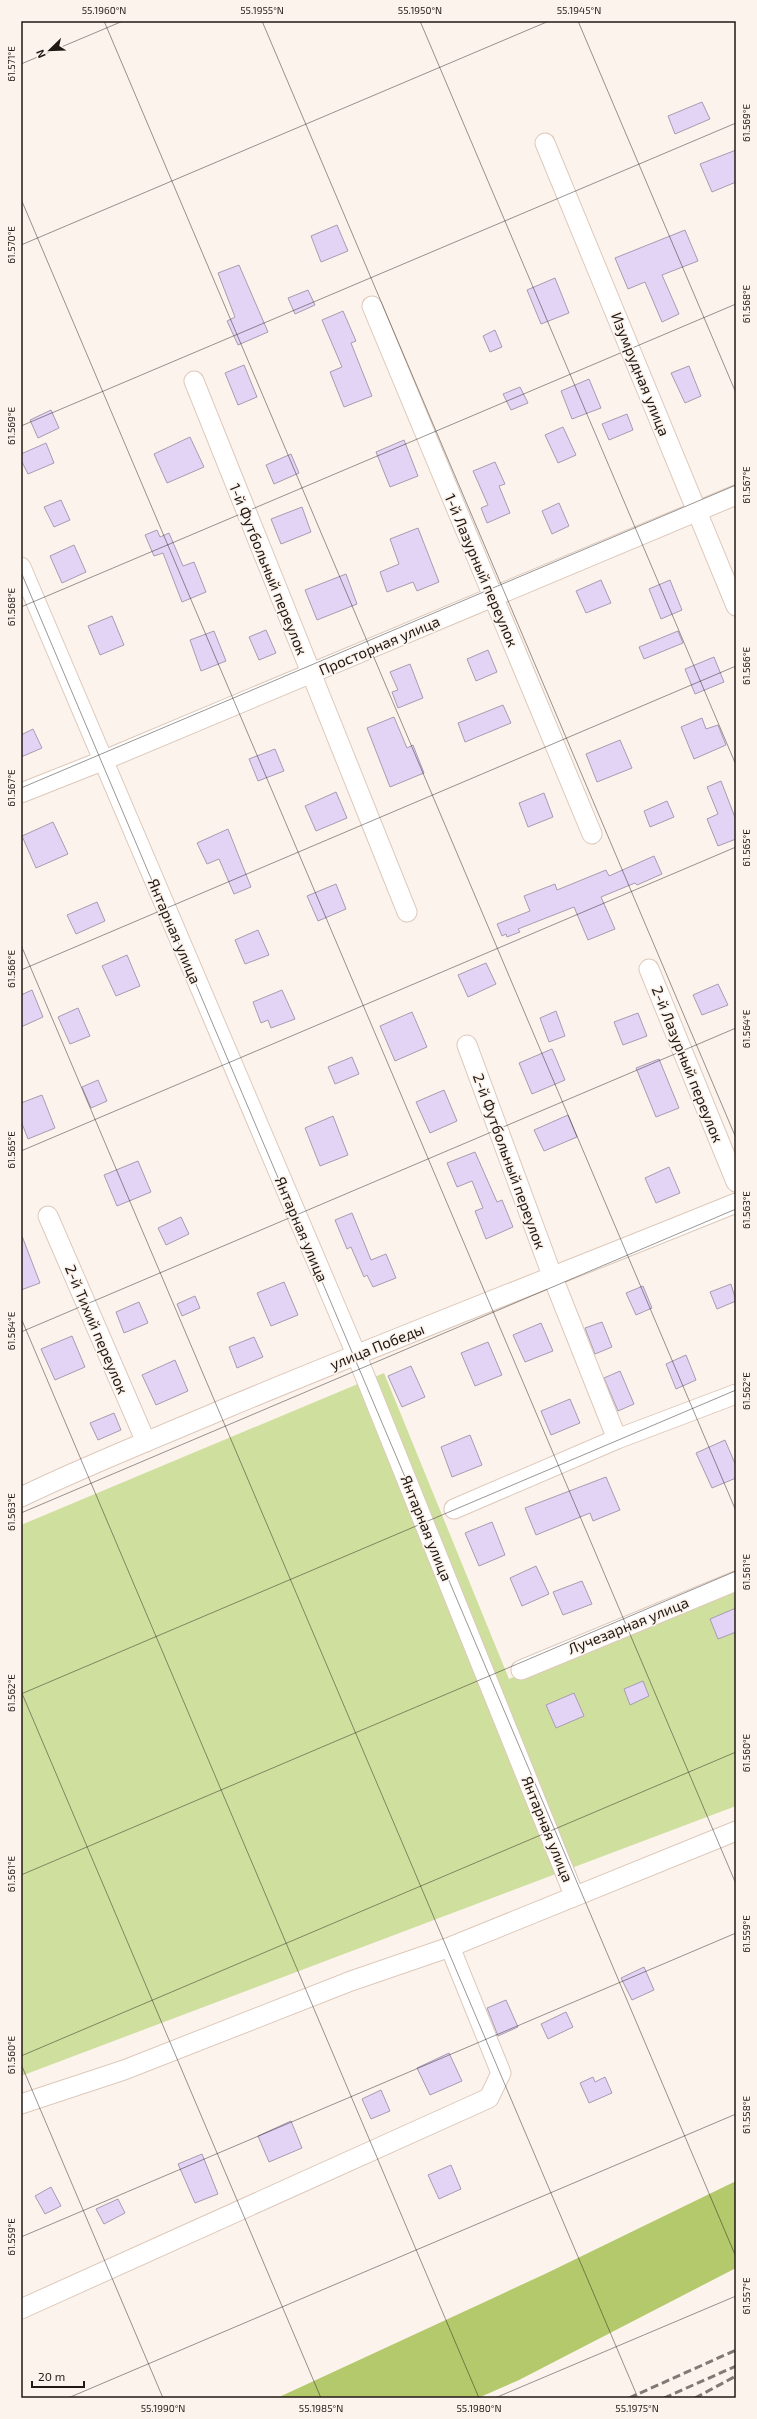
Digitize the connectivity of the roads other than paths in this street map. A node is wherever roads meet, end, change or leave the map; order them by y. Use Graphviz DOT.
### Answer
graph roads {
  1 [pos="545,143"];
  2 [pos="372,306"];
  3 [pos="194,381"];
  4 [pos="736,495"];
  5 [pos="697,511"];
  6 [pos="21,567"];
  7 [pos="493,596"];
  8 [pos="736,606"];
  9 [pos="311,673"];
  10 [pos="102,761"];
  11 [pos="21,793"];
  12 [pos="592,834"];
  13 [pos="407,912"];
  14 [pos="649,969"];
  15 [pos="467,1045"];
  16 [pos="736,1182"];
  17 [pos="736,1203"];
  18 [pos="48,1216"];
  19 [pos="553,1278"];
  20 [pos="356,1354"];
  21 [pos="736,1394"];
  22 [pos="618,1439"];
  23 [pos="146,1442"];
  24 [pos="21,1497"];
  25 [pos="454,1509"];
  26 [pos="736,1581"];
  27 [pos="521,1670"];
  28 [pos="736,1831"];
  29 [pos="574,1895"];
  30 [pos="450,1947"];
  31 [pos="21,2104"];
  32 [pos="21,2309"];
  1 -- 5 [label="street, Изумрудная улица"];
  2 -- 7 [label="street, 1-й Лазурный переулок"];
  3 -- 9 [label="street, 1-й Футбольный переулок"];
  4 -- 5 [label="street, Просторная улица"];
  5 -- 7 [label="street, Просторная улица"];
  5 -- 8 [label="street, Изумрудная улица"];
  6 -- 10 [label="street, Янтарная улица"];
  7 -- 9 [label="street, Просторная улица"];
  7 -- 12 [label="street, 1-й Лазурный переулок"];
  9 -- 10 [label="street, Просторная улица"];
  9 -- 13 [label="street, 1-й Футбольный переулок"];
  10 -- 11 [label="street, Просторная улица"];
  10 -- 20 [label="street, Янтарная улица"];
  14 -- 16 [label="street, 2-й Лазурный переулок"];
  15 -- 19 [label="street, 2-й Футбольный переулок"];
  17 -- 19 [label="street, улица Победы"];
  18 -- 23 [label="street, 2-й Тихий переулок"];
  19 -- 20 [label="street, улица Победы"];
  19 -- 22 [label="street, 2-й Футбольный переулок"];
  20 -- 23 [label="street, улица Победы"];
  20 -- 29 [label="street, Янтарная улица"];
  21 -- 22 [label="street"];
  22 -- 25 [label="street"];
  23 -- 24 [label="street, улица Победы"];
  26 -- 27 [label="street, Лучезарная улица"];
  28 -- 29 [label="street"];
  29 -- 30 [label="street"];
  30 -- 31 [label="street"];
  30 -- 32 [label="street"];
}
